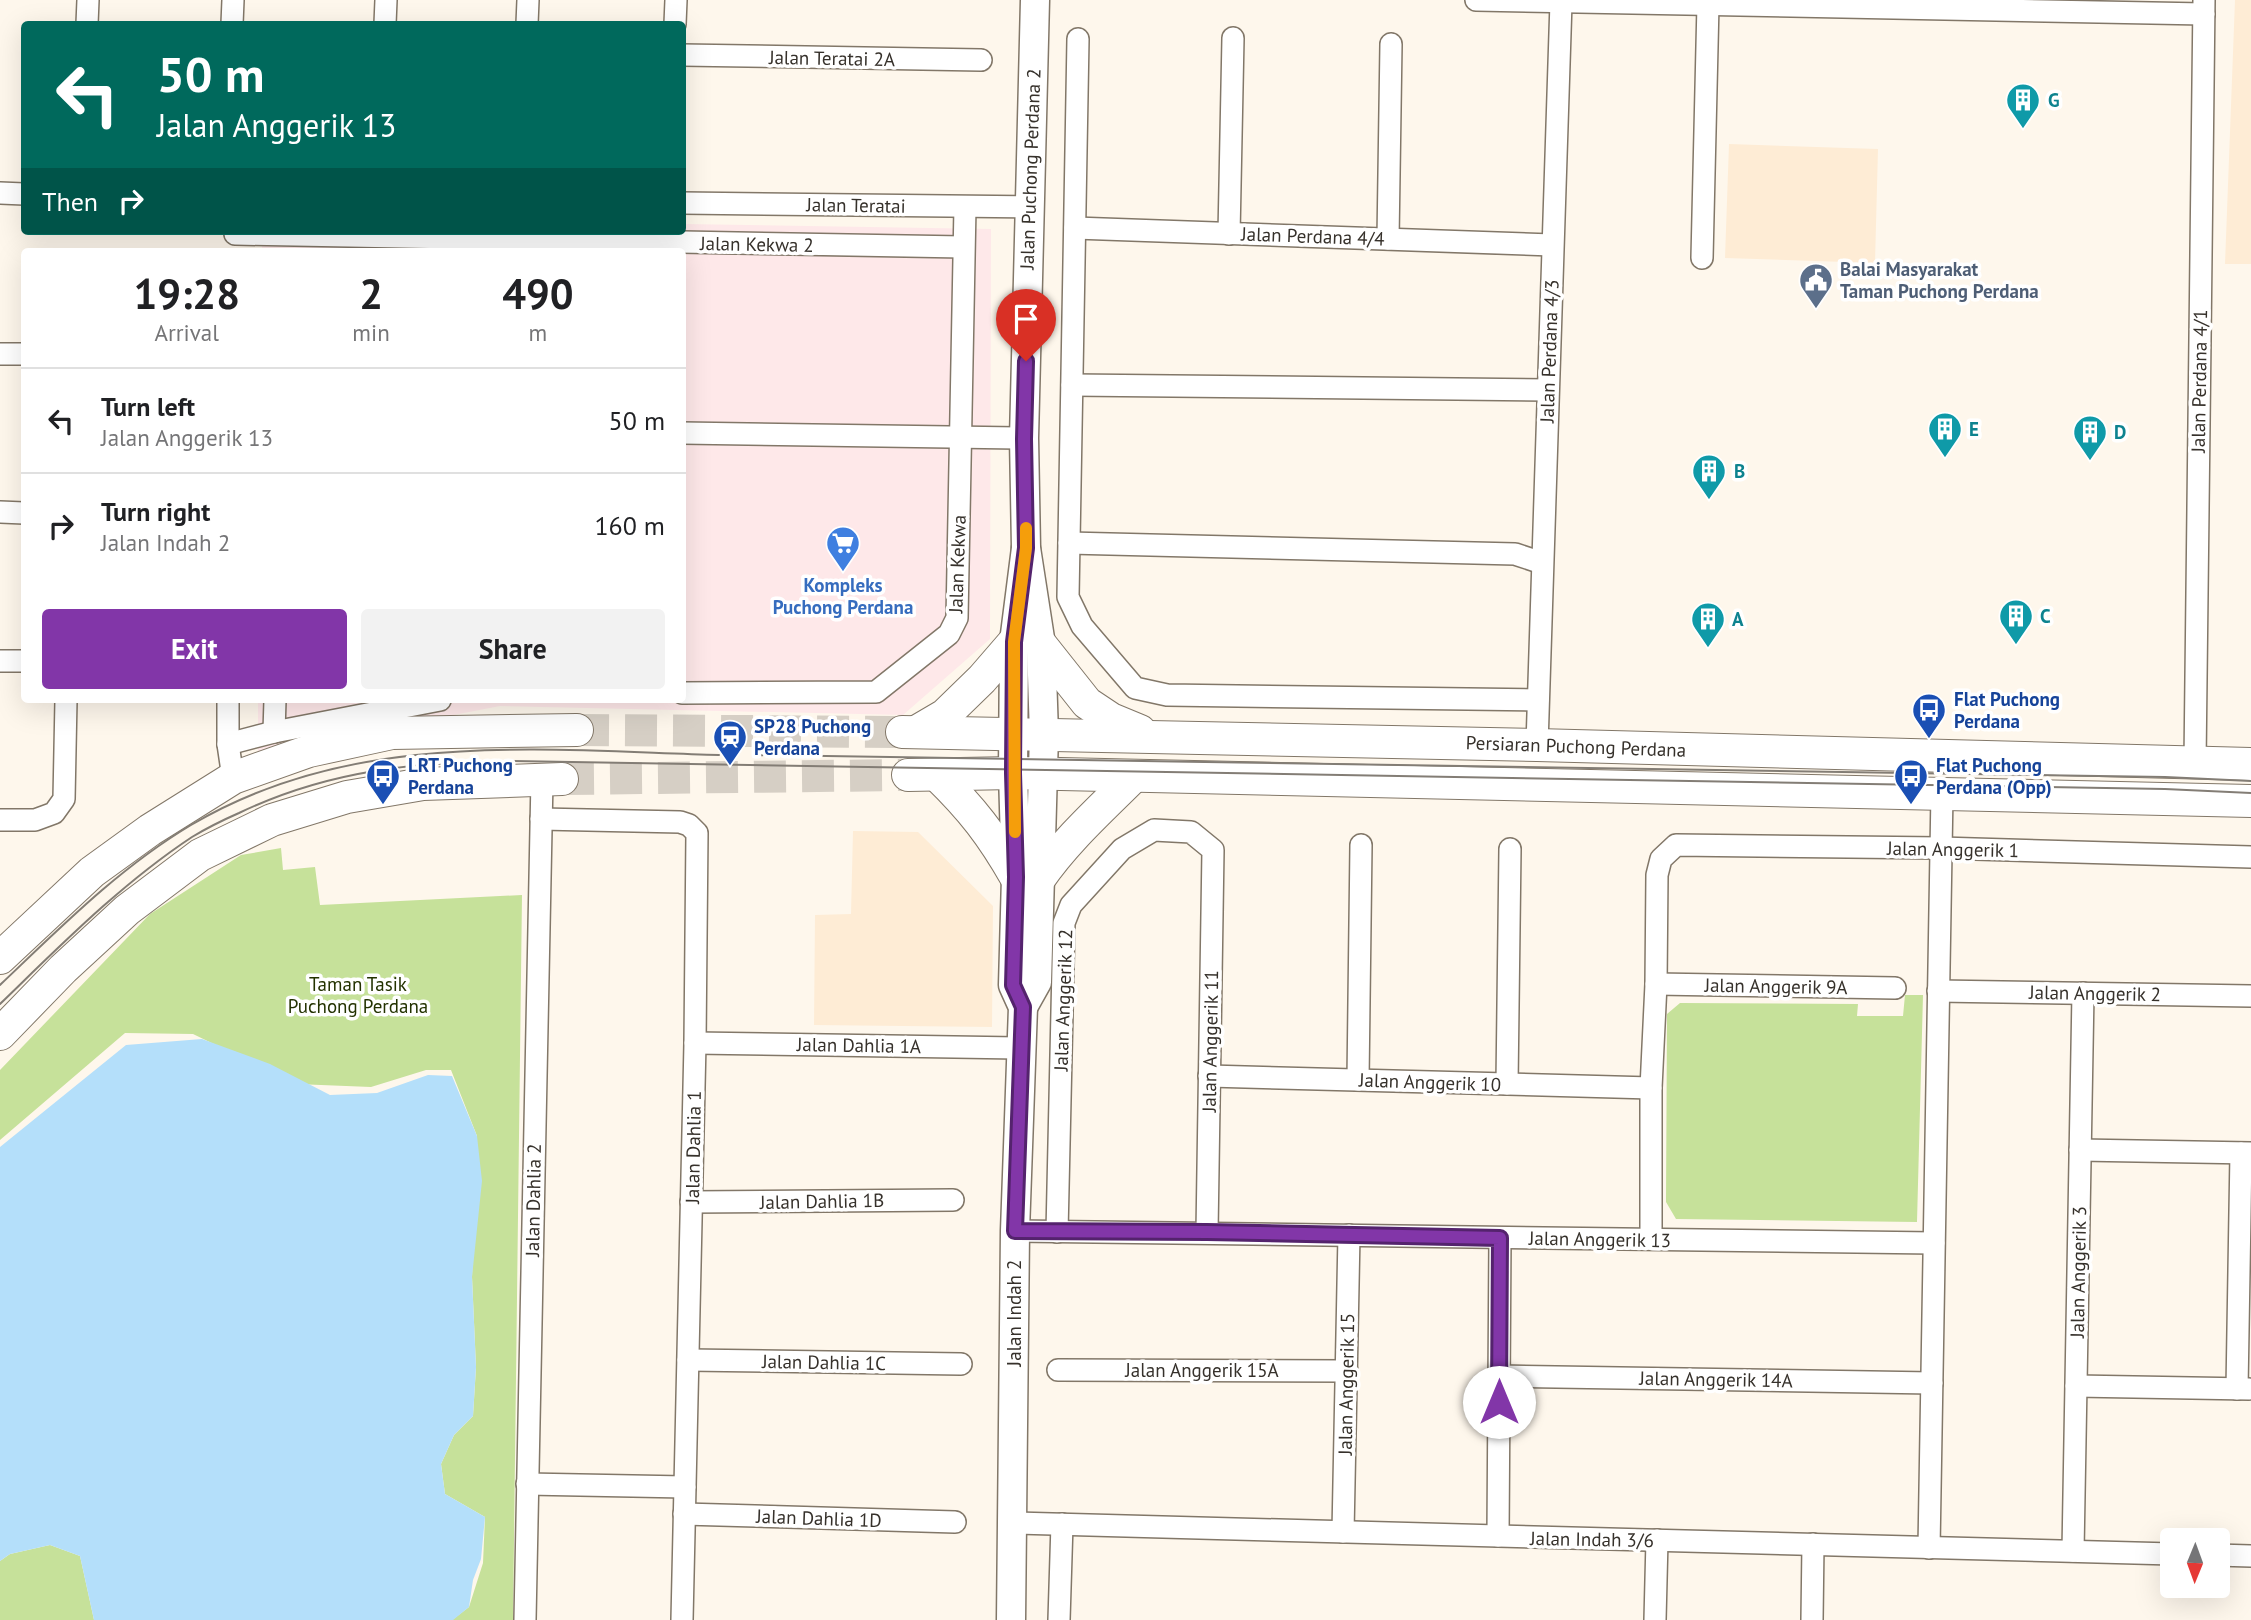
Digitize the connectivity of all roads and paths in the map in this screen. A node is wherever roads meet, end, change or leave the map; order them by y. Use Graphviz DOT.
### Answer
graph roads {
  1 [pos="88,0"];
  2 [pos="233,0"];
  3 [pos="386,0"];
  4 [pos="528,0"];
  5 [pos="676,0"];
  6 [pos="1035,0"];
  7 [pos="1476,0"];
  8 [pos="1560,2"];
  9 [pos="1708,5"];
  10 [pos="2204,7"];
  11 [pos="87,21"];
  12 [pos="232,21"];
  13 [pos="385,21"];
  14 [pos="527,21"];
  15 [pos="675,21"];
  16 [pos="1078,38"];
  17 [pos="1233,38"];
  18 [pos="1391,44"];
  19 [pos="686,55"];
  20 [pos="981,60"];
  21 [pos="0,194"];
  22 [pos="21,194"];
  23 [pos="686,203"];
  24 [pos="965,207"];
  25 [pos="1029,207"];
  26 [pos="1075,228"];
  27 [pos="1229,234"];
  28 [pos="235,239"];
  29 [pos="1388,239"];
  30 [pos="466,241"];
  31 [pos="280,243"];
  32 [pos="1552,245"];
  33 [pos="963,247"];
  34 [pos="1702,258"];
  35 [pos="0,354"];
  36 [pos="21,354"];
  37 [pos="1072,385"];
  38 [pos="1548,390"];
  39 [pos="686,433"];
  40 [pos="961,438"];
  41 [pos="1024,439"];
  42 [pos="0,512"];
  43 [pos="21,513"];
  44 [pos="1069,543"];
  45 [pos="1542,563"];
  46 [pos="1027,643"];
  47 [pos="0,661"];
  48 [pos="21,661"];
  49 [pos="686,693"];
  50 [pos="1538,700"];
  51 [pos="66,703"];
  52 [pos="228,703"];
  53 [pos="275,703"];
  54 [pos="424,703"];
  55 [pos="577,730"];
  56 [pos="274,732"];
  57 [pos="1029,733"];
  58 [pos="1152,736"];
  59 [pos="228,744"];
  60 [pos="1537,745"];
  61 [pos="2195,763"];
  62 [pos="2251,764"];
  63 [pos="1028,774"];
  64 [pos="1134,776"];
  65 [pos="233,778"];
  66 [pos="552,779"];
  67 [pos="1942,793"];
  68 [pos="2251,801"];
  69 [pos="541,819"];
  70 [pos="0,820"];
  71 [pos="1361,845"];
  72 [pos="1941,848"];
  73 [pos="1510,849"];
  74 [pos="1213,850"];
  75 [pos="2251,857"];
  76 [pos="1028,878"];
  77 [pos="3,954"];
  78 [pos="1656,984"];
  79 [pos="1895,988"];
  80 [pos="1938,991"];
  81 [pos="2082,993"];
  82 [pos="2251,996"];
  83 [pos="2,1028"];
  84 [pos="695,1043"];
  85 [pos="1022,1048"];
  86 [pos="1209,1076"];
  87 [pos="1358,1080"];
  88 [pos="1507,1084"];
  89 [pos="1651,1088"];
  90 [pos="2080,1150"];
  91 [pos="2246,1153"];
  92 [pos="953,1199"];
  93 [pos="691,1202"];
  94 [pos="1015,1231"];
  95 [pos="1057,1232"];
  96 [pos="1207,1232"];
  97 [pos="1349,1236"];
  98 [pos="1500,1238"];
  99 [pos="1651,1239"];
  100 [pos="1934,1243"];
  101 [pos="688,1360"];
  102 [pos="961,1364"];
  103 [pos="1058,1370"];
  104 [pos="1346,1371"];
  105 [pos="1500,1376"];
  106 [pos="1932,1383"];
  107 [pos="2076,1386"];
  108 [pos="2244,1389"];
  109 [pos="527,1484"];
  110 [pos="685,1487"];
  111 [pos="684,1514"];
  112 [pos="955,1522"];
  113 [pos="1013,1523"];
  114 [pos="1062,1524"];
  115 [pos="1343,1532"];
  116 [pos="1498,1536"];
  117 [pos="1657,1540"];
  118 [pos="1813,1544"];
  119 [pos="1929,1548"];
  120 [pos="2073,1551"];
  121 [pos="2160,1554"];
  122 [pos="2230,1555"];
  123 [pos="2251,1556"];
  124 [pos="525,1620"];
  125 [pos="682,1620"];
  126 [pos="1011,1620"];
  127 [pos="1059,1620"];
  128 [pos="1655,1620"];
  129 [pos="1812,1620"];
  1 -- 11 [label="street"];
  2 -- 12 [label="street"];
  3 -- 13 [label="street"];
  4 -- 14 [label="street"];
  5 -- 15 [label="street"];
  6 -- 25 [label="street, Jalan Puchong Perdana 2"];
  7 -- 8 [label="street"];
  8 -- 9 [label="street"];
  8 -- 32 [label="street, Jalan Perdana 4/3"];
  9 -- 10 [label="street"];
  9 -- 34 [label="street"];
  10 -- 61 [label="street, Jalan Perdana 4/1"];
  16 -- 26 [label="street"];
  17 -- 27 [label="street"];
  18 -- 29 [label="street"];
  19 -- 20 [label="street, Jalan Teratai 2A"];
  21 -- 22 [label="street"];
  23 -- 24 [label="street, Jalan Teratai"];
  24 -- 25 [label="street, Jalan Teratai"];
  24 -- 33 [label="street, Jalan Kekwa"];
  25 -- 41 [label="street, Jalan Puchong Perdana 2"];
  26 -- 27 [label="street, Jalan Perdana 4/4"];
  26 -- 37 [label="street"];
  27 -- 29 [label="street, Jalan Perdana 4/4"];
  28 -- 31 [label="street, Jalan Kekwa 2"];
  29 -- 32 [label="street, Jalan Perdana 4/4"];
  30 -- 31 [label="street, Jalan Kekwa 2"];
  30 -- 33 [label="street, Jalan Kekwa 2"];
  32 -- 38 [label="street, Jalan Perdana 4/3"];
  33 -- 40 [label="street, Jalan Kekwa"];
  35 -- 36 [label="street"];
  37 -- 38 [label="street"];
  37 -- 44 [label="street"];
  38 -- 45 [label="street, Jalan Perdana 4/3"];
  39 -- 40 [label="street"];
  40 -- 41 [label="street"];
  40 -- 49 [label="street, Jalan Kekwa"];
  41 -- 46 [label="street, Jalan Puchong Perdana 2"];
  42 -- 43 [label="street"];
  44 -- 45 [label="street"];
  44 -- 50 [label="street"];
  45 -- 50 [label="street, Jalan Perdana 4/3"];
  46 -- 57 [label="street, Jalan Puchong Perdana 2"];
  46 -- 57 [label="main road, Persiaran Puchong Perdana"];
  46 -- 58 [label="main road"];
  47 -- 48 [label="street"];
  50 -- 60 [label="street, Jalan Perdana 4/3"];
  51 -- 70 [label="street"];
  52 -- 59 [label="street"];
  53 -- 56 [label="street"];
  54 -- 56 [label="street"];
  55 -- 65 [label="main road"];
  56 -- 59 [label="street"];
  57 -- 58 [label="main road, Persiaran Puchong Perdana"];
  57 -- 63 [label="street, Jalan Puchong Perdana 2"];
  58 -- 60 [label="main road, Persiaran Puchong Perdana"];
  59 -- 65 [label="street"];
  60 -- 61 [label="main road, Persiaran Puchong Perdana"];
  61 -- 62 [label="main road, Persiaran Puchong Perdana"];
  63 -- 64 [label="main road, Persiaran Puchong Perdana"];
  63 -- 76 [label="street, Jalan Indah 2"];
  63 -- 76 [label="main road, Persiaran Puchong Perdana"];
  64 -- 67 [label="main road, Persiaran Puchong Perdana"];
  64 -- 76 [label="main road"];
  65 -- 77 [label="main road"];
  66 -- 69 [label="street, Jalan Dahlia 2"];
  66 -- 83 [label="main road"];
  67 -- 68 [label="main road, Persiaran Puchong Perdana"];
  67 -- 72 [label="street"];
  69 -- 84 [label="street, Jalan Dahlia 1"];
  69 -- 109 [label="street, Jalan Dahlia 2"];
  71 -- 87 [label="street"];
  72 -- 75 [label="street, Jalan Anggerik 1"];
  72 -- 78 [label="street, Jalan Anggerik 1"];
  72 -- 80 [label="street"];
  73 -- 88 [label="street"];
  74 -- 86 [label="street, Jalan Anggerik 11"];
  74 -- 95 [label="street, Jalan Anggerik 12"];
  76 -- 85 [label="street, Jalan Indah 2"];
  78 -- 79 [label="street, Jalan Anggerik 9A"];
  78 -- 89 [label="street"];
  80 -- 81 [label="street, Jalan Anggerik 2"];
  80 -- 100 [label="street"];
  81 -- 82 [label="street, Jalan Anggerik 2"];
  81 -- 90 [label="street, Jalan Anggerik 3"];
  84 -- 85 [label="street, Jalan Dahlia 1A"];
  84 -- 93 [label="street, Jalan Dahlia 1"];
  85 -- 94 [label="street, Jalan Indah 2"];
  86 -- 87 [label="street, Jalan Anggerik 10"];
  86 -- 96 [label="street, Jalan Anggerik 11"];
  87 -- 88 [label="street, Jalan Anggerik 10"];
  88 -- 89 [label="street, Jalan Anggerik 10"];
  89 -- 99 [label="street"];
  90 -- 91 [label="street"];
  90 -- 107 [label="street, Jalan Anggerik 3"];
  91 -- 108 [label="street"];
  92 -- 93 [label="street, Jalan Dahlia 1B"];
  93 -- 101 [label="street, Jalan Dahlia 1"];
  94 -- 95 [label="street, Jalan Anggerik 13"];
  94 -- 113 [label="street, Jalan Indah 2"];
  95 -- 96 [label="street, Jalan Anggerik 13"];
  96 -- 97 [label="street, Jalan Anggerik 13"];
  97 -- 98 [label="street, Jalan Anggerik 13"];
  97 -- 104 [label="street, Jalan Anggerik 15"];
  98 -- 99 [label="street, Jalan Anggerik 13"];
  98 -- 105 [label="street"];
  99 -- 100 [label="street, Jalan Anggerik 13"];
  100 -- 106 [label="street"];
  101 -- 102 [label="street, Jalan Dahlia 1C"];
  101 -- 110 [label="street, Jalan Dahlia 1"];
  103 -- 104 [label="street, Jalan Anggerik 15A"];
  104 -- 115 [label="street, Jalan Anggerik 15"];
  105 -- 106 [label="street, Jalan Anggerik 14A"];
  105 -- 116 [label="street"];
  106 -- 119 [label="street"];
  107 -- 108 [label="street"];
  107 -- 120 [label="street, Jalan Anggerik 3"];
  109 -- 110 [label="street"];
  109 -- 124 [label="street, Jalan Dahlia 2"];
  110 -- 111 [label="street, Jalan Dahlia 1"];
  111 -- 112 [label="street, Jalan Dahlia 1D"];
  111 -- 125 [label="street, Jalan Dahlia 1"];
  113 -- 114 [label="street, Jalan Indah 3/6"];
  113 -- 126 [label="street, Jalan Indah 2"];
  114 -- 115 [label="street, Jalan Indah 3/6"];
  114 -- 127 [label="street"];
  115 -- 116 [label="street, Jalan Indah 3/6"];
  116 -- 117 [label="street, Jalan Indah 3/6"];
  117 -- 118 [label="street, Jalan Indah 3/6"];
  117 -- 128 [label="street"];
  118 -- 119 [label="street, Jalan Indah 3/6"];
  118 -- 129 [label="street"];
  119 -- 120 [label="street, Jalan Indah 3/6"];
  120 -- 121 [label="street, Jalan Indah 3/6"];
  122 -- 123 [label="street"];
}
